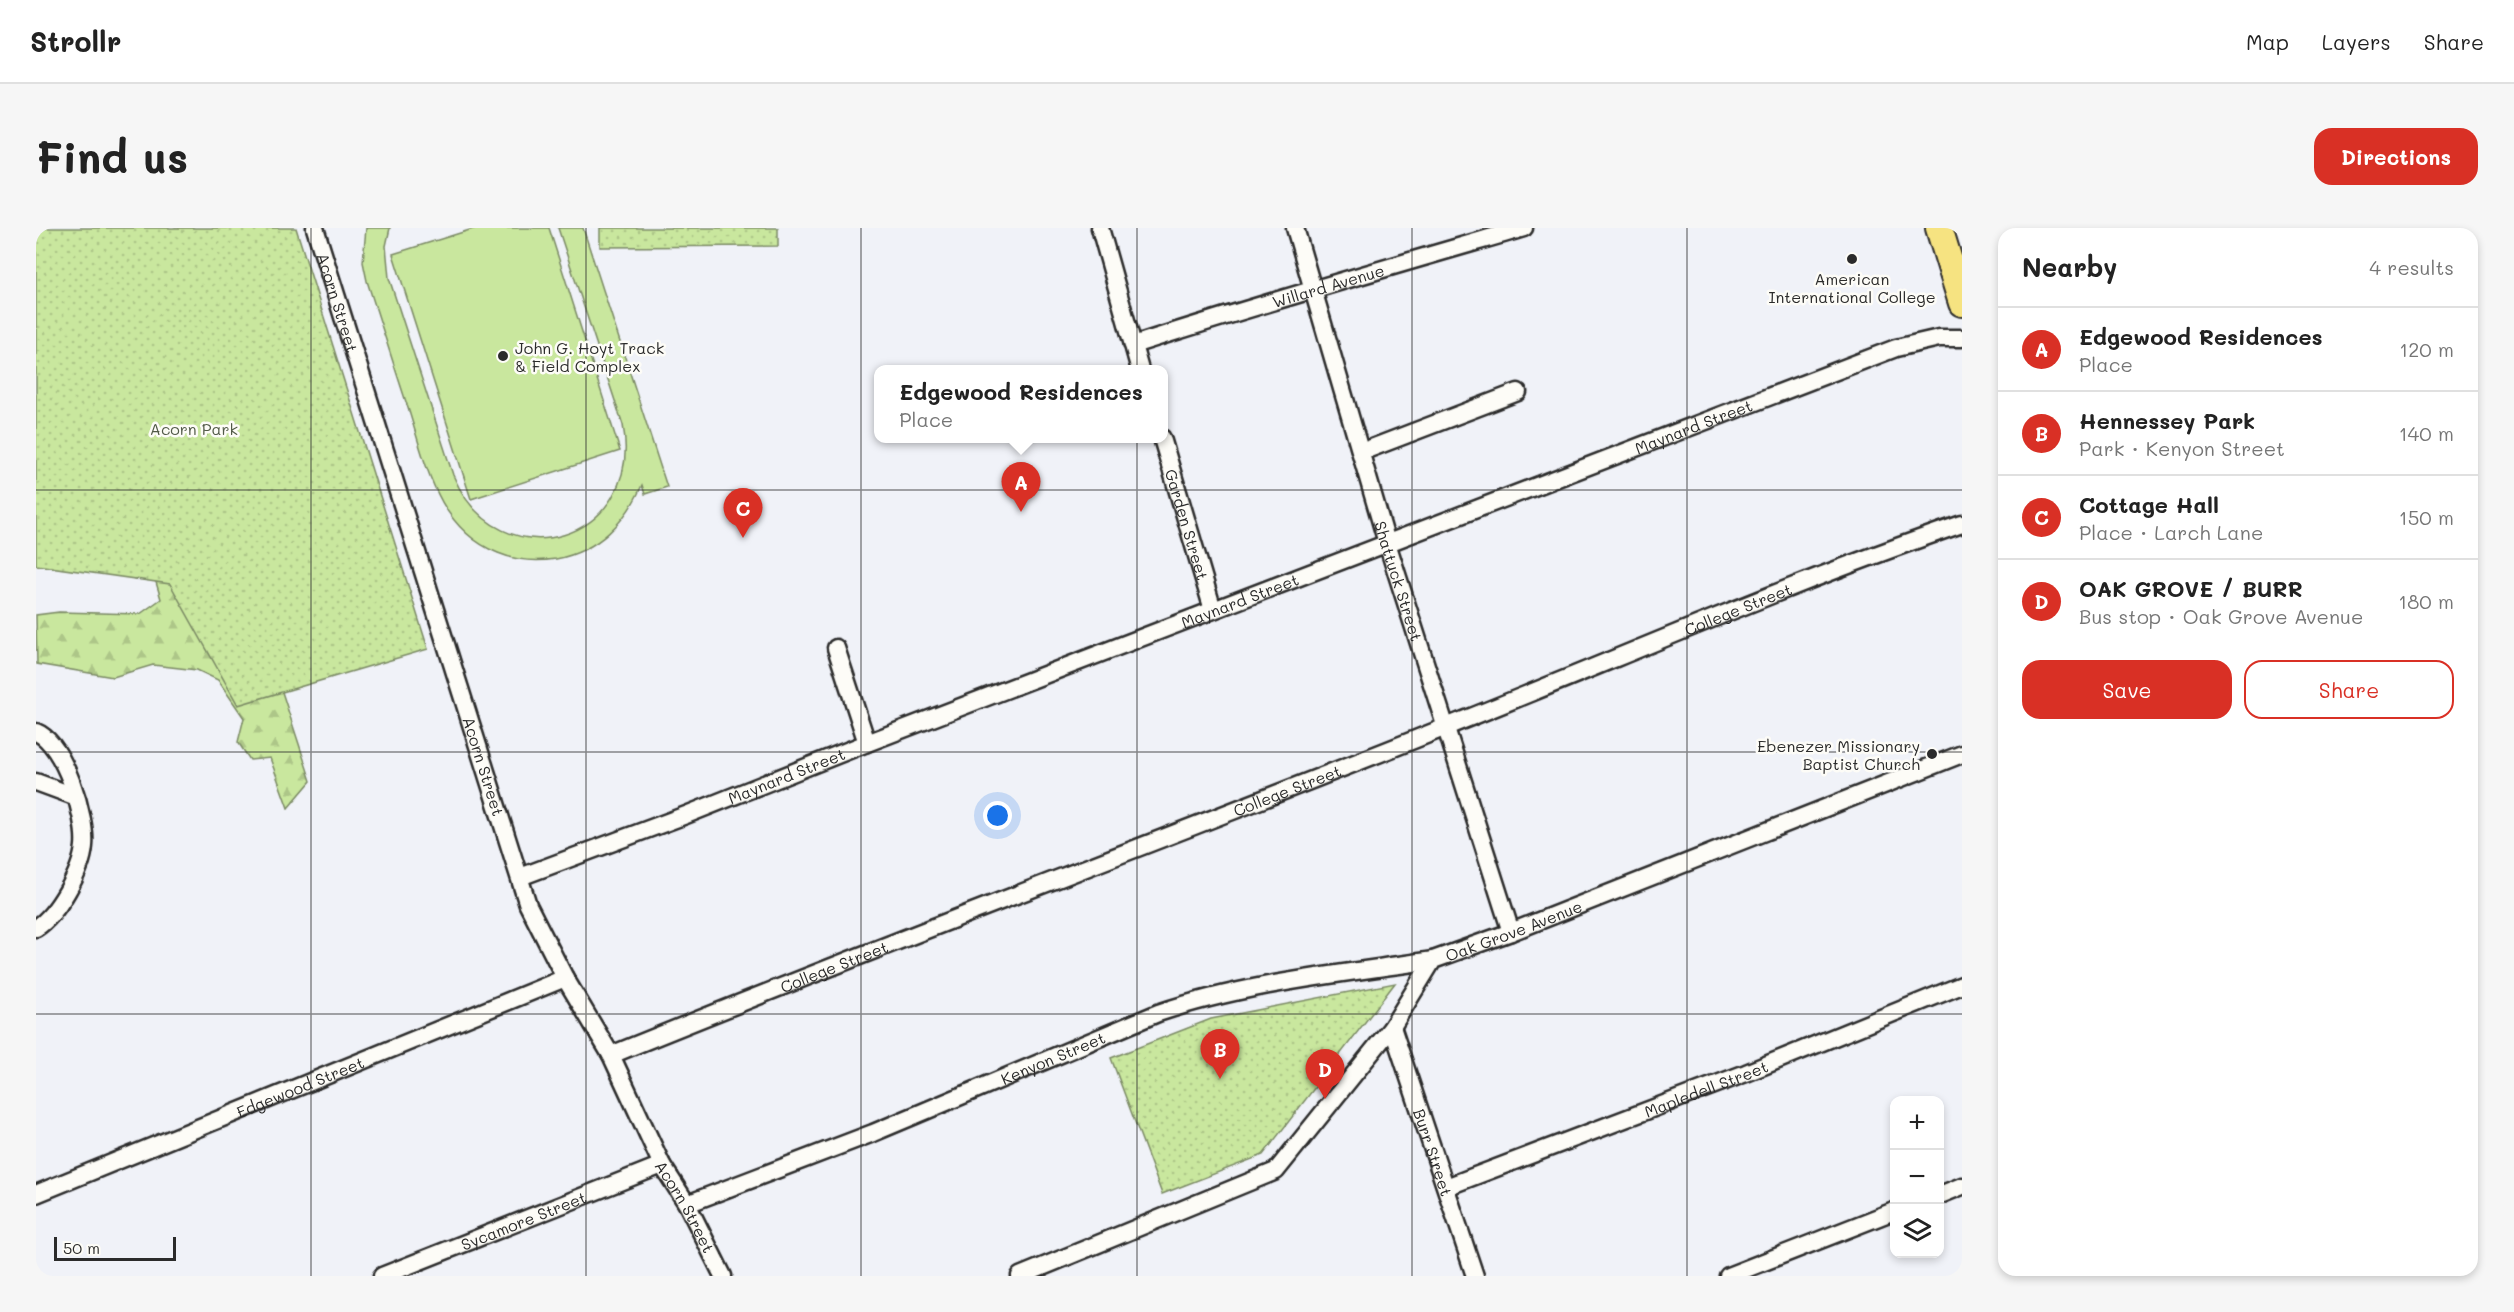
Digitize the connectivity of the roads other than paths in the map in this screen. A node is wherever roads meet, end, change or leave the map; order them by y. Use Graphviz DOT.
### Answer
graph roads {
  1 [pos="315,228"];
  2 [pos="1100,228"];
  3 [pos="1295,228"];
  4 [pos="1524,228"];
  5 [pos="1939,228"];
  6 [pos="1311,288"];
  7 [pos="1962,303"];
  8 [pos="1962,338"];
  9 [pos="1133,345"];
  10 [pos="1139,365"];
  11 [pos="1518,392"];
  12 [pos="1163,443"];
  13 [pos="1361,452"];
  14 [pos="1962,524"];
  15 [pos="1387,543"];
  16 [pos="1213,610"];
  17 [pos="836,648"];
  18 [pos="1445,728"];
  19 [pos="36,732"];
  20 [pos="867,743"];
  21 [pos="1962,754"];
  22 [pos="36,782"];
  23 [pos="74,796"];
  24 [pos="520,877"];
  25 [pos="36,928"];
  26 [pos="1511,932"];
  27 [pos="1432,960"];
  28 [pos="565,978"];
  29 [pos="1962,986"];
  30 [pos="1392,1027"];
  31 [pos="611,1055"];
  32 [pos="662,1165"];
  33 [pos="1962,1186"];
  34 [pos="1446,1187"];
  35 [pos="1944,1193"];
  36 [pos="36,1194"];
  37 [pos="687,1204"];
  38 [pos="1890,1213"];
  39 [pos="382,1276"];
  40 [pos="723,1276"];
  41 [pos="1020,1276"];
  42 [pos="1475,1276"];
  43 [pos="1728,1276"];
  1 -- 24 [label="street, Acorn Street"];
  2 -- 9 [label="street"];
  3 -- 6 [label="street, Shattuck Street"];
  4 -- 6 [label="street, Willard Avenue"];
  5 -- 7 [label="main road"];
  6 -- 9 [label="street, Willard Avenue"];
  6 -- 13 [label="street, Shattuck Street"];
  8 -- 15 [label="street, Maynard Street"];
  9 -- 10 [label="street"];
  11 -- 13 [label="street"];
  12 -- 16 [label="street, Garden Street"];
  13 -- 15 [label="street, Shattuck Street"];
  14 -- 18 [label="street, College Street"];
  15 -- 16 [label="street, Maynard Street"];
  15 -- 18 [label="street, Shattuck Street"];
  16 -- 20 [label="street, Maynard Street"];
  17 -- 20 [label="street"];
  18 -- 26 [label="street, Shattuck Street"];
  18 -- 31 [label="street, College Street"];
  19 -- 23 [label="street"];
  20 -- 24 [label="street, Maynard Street"];
  21 -- 26 [label="street, Oak Grove Avenue"];
  22 -- 23 [label="street"];
  23 -- 25 [label="street"];
  24 -- 28 [label="street, Acorn Street"];
  26 -- 27 [label="street, Oak Grove Avenue"];
  27 -- 30 [label="street, Oak Grove Avenue"];
  27 -- 37 [label="street, Kenyon Street"];
  28 -- 31 [label="street, Acorn Street"];
  28 -- 36 [label="street, Edgewood Street"];
  29 -- 34 [label="street, Mapledell Street"];
  30 -- 34 [label="street, Burr Street"];
  30 -- 41 [label="street, Oak Grove Avenue"];
  31 -- 32 [label="street, Acorn Street"];
  32 -- 37 [label="street, Acorn Street"];
  32 -- 39 [label="street, Sycamore Street"];
  33 -- 35 [label="street"];
  34 -- 42 [label="street, Burr Street"];
  37 -- 40 [label="street, Acorn Street"];
  38 -- 43 [label="street"];
}
